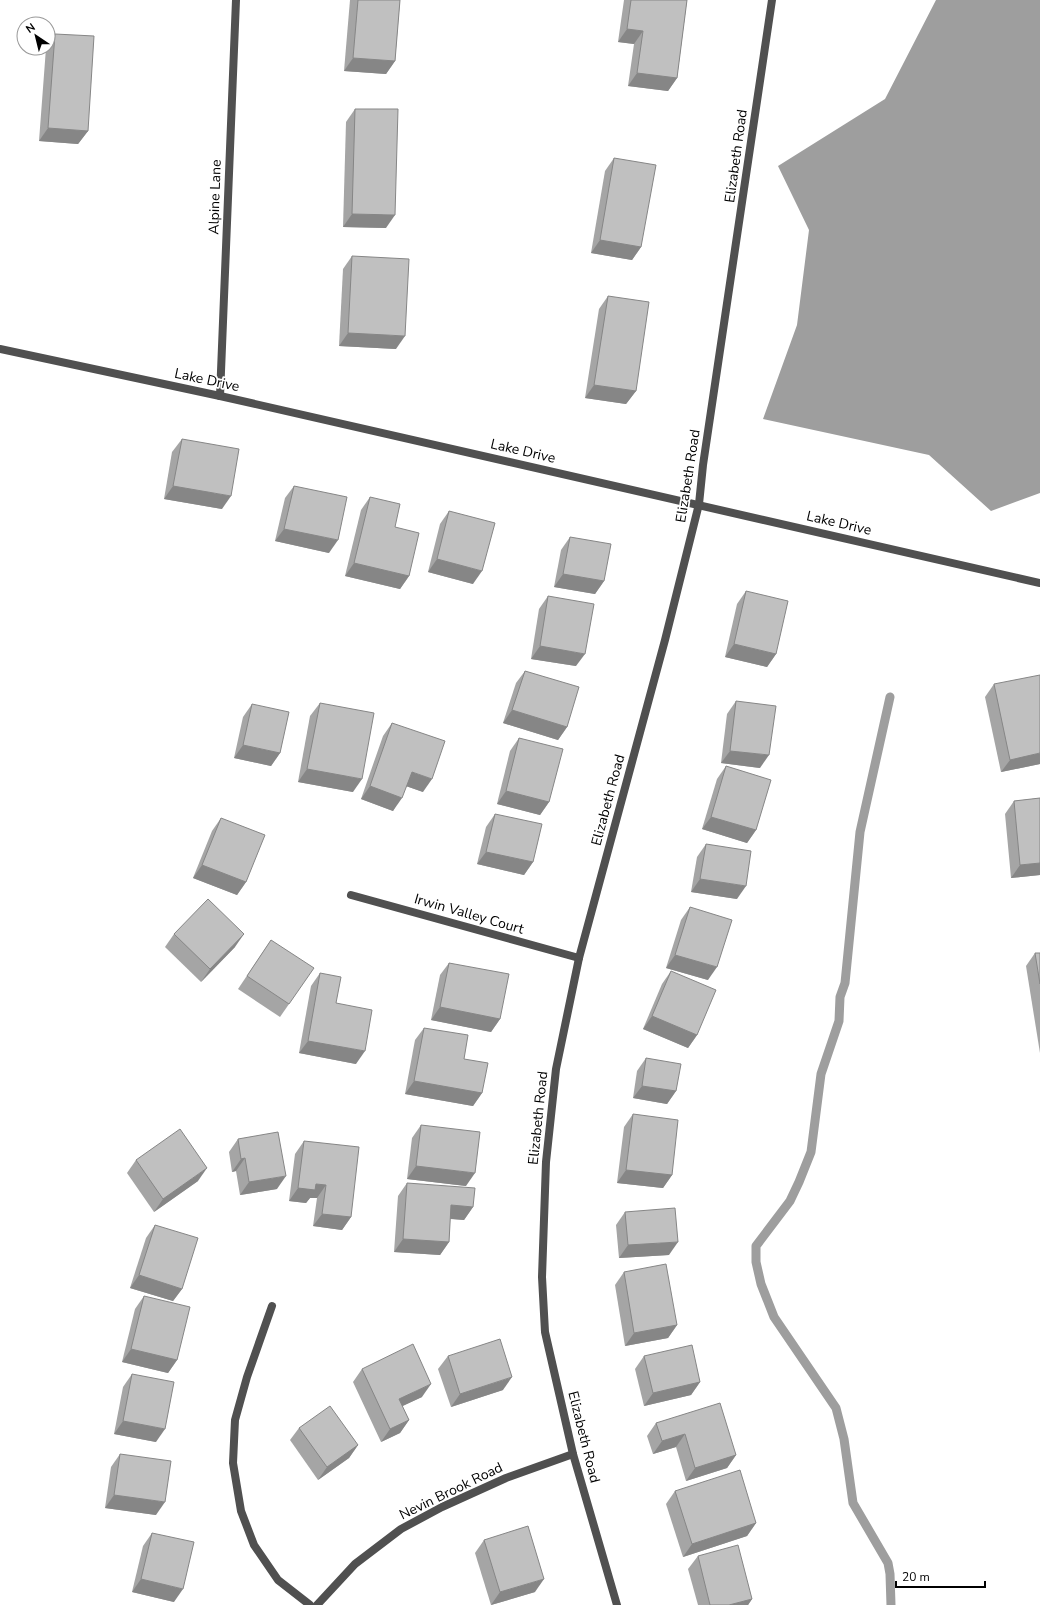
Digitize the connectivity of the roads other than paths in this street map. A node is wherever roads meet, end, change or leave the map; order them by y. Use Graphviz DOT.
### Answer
graph roads {
  1 [pos="236,0"];
  2 [pos="772,0"];
  3 [pos="0,349"];
  4 [pos="220,396"];
  5 [pos="699,504"];
  6 [pos="1040,583"];
  7 [pos="351,895"];
  8 [pos="579,958"];
  9 [pos="272,1306"];
  10 [pos="573,1454"];
  11 [pos="310,1605"];
  12 [pos="317,1605"];
  13 [pos="617,1605"];
  1 -- 4 [label="street, Alpine Lane"];
  2 -- 5 [label="street, Elizabeth Road"];
  3 -- 4 [label="street, Lake Drive"];
  4 -- 5 [label="street, Lake Drive"];
  5 -- 6 [label="street, Lake Drive"];
  5 -- 8 [label="street, Elizabeth Road"];
  7 -- 8 [label="street, Irwin Valley Court"];
  8 -- 10 [label="street, Elizabeth Road"];
  9 -- 11 [label="street"];
  10 -- 12 [label="street, Nevin Brook Road"];
  10 -- 13 [label="street, Elizabeth Road"];
}
